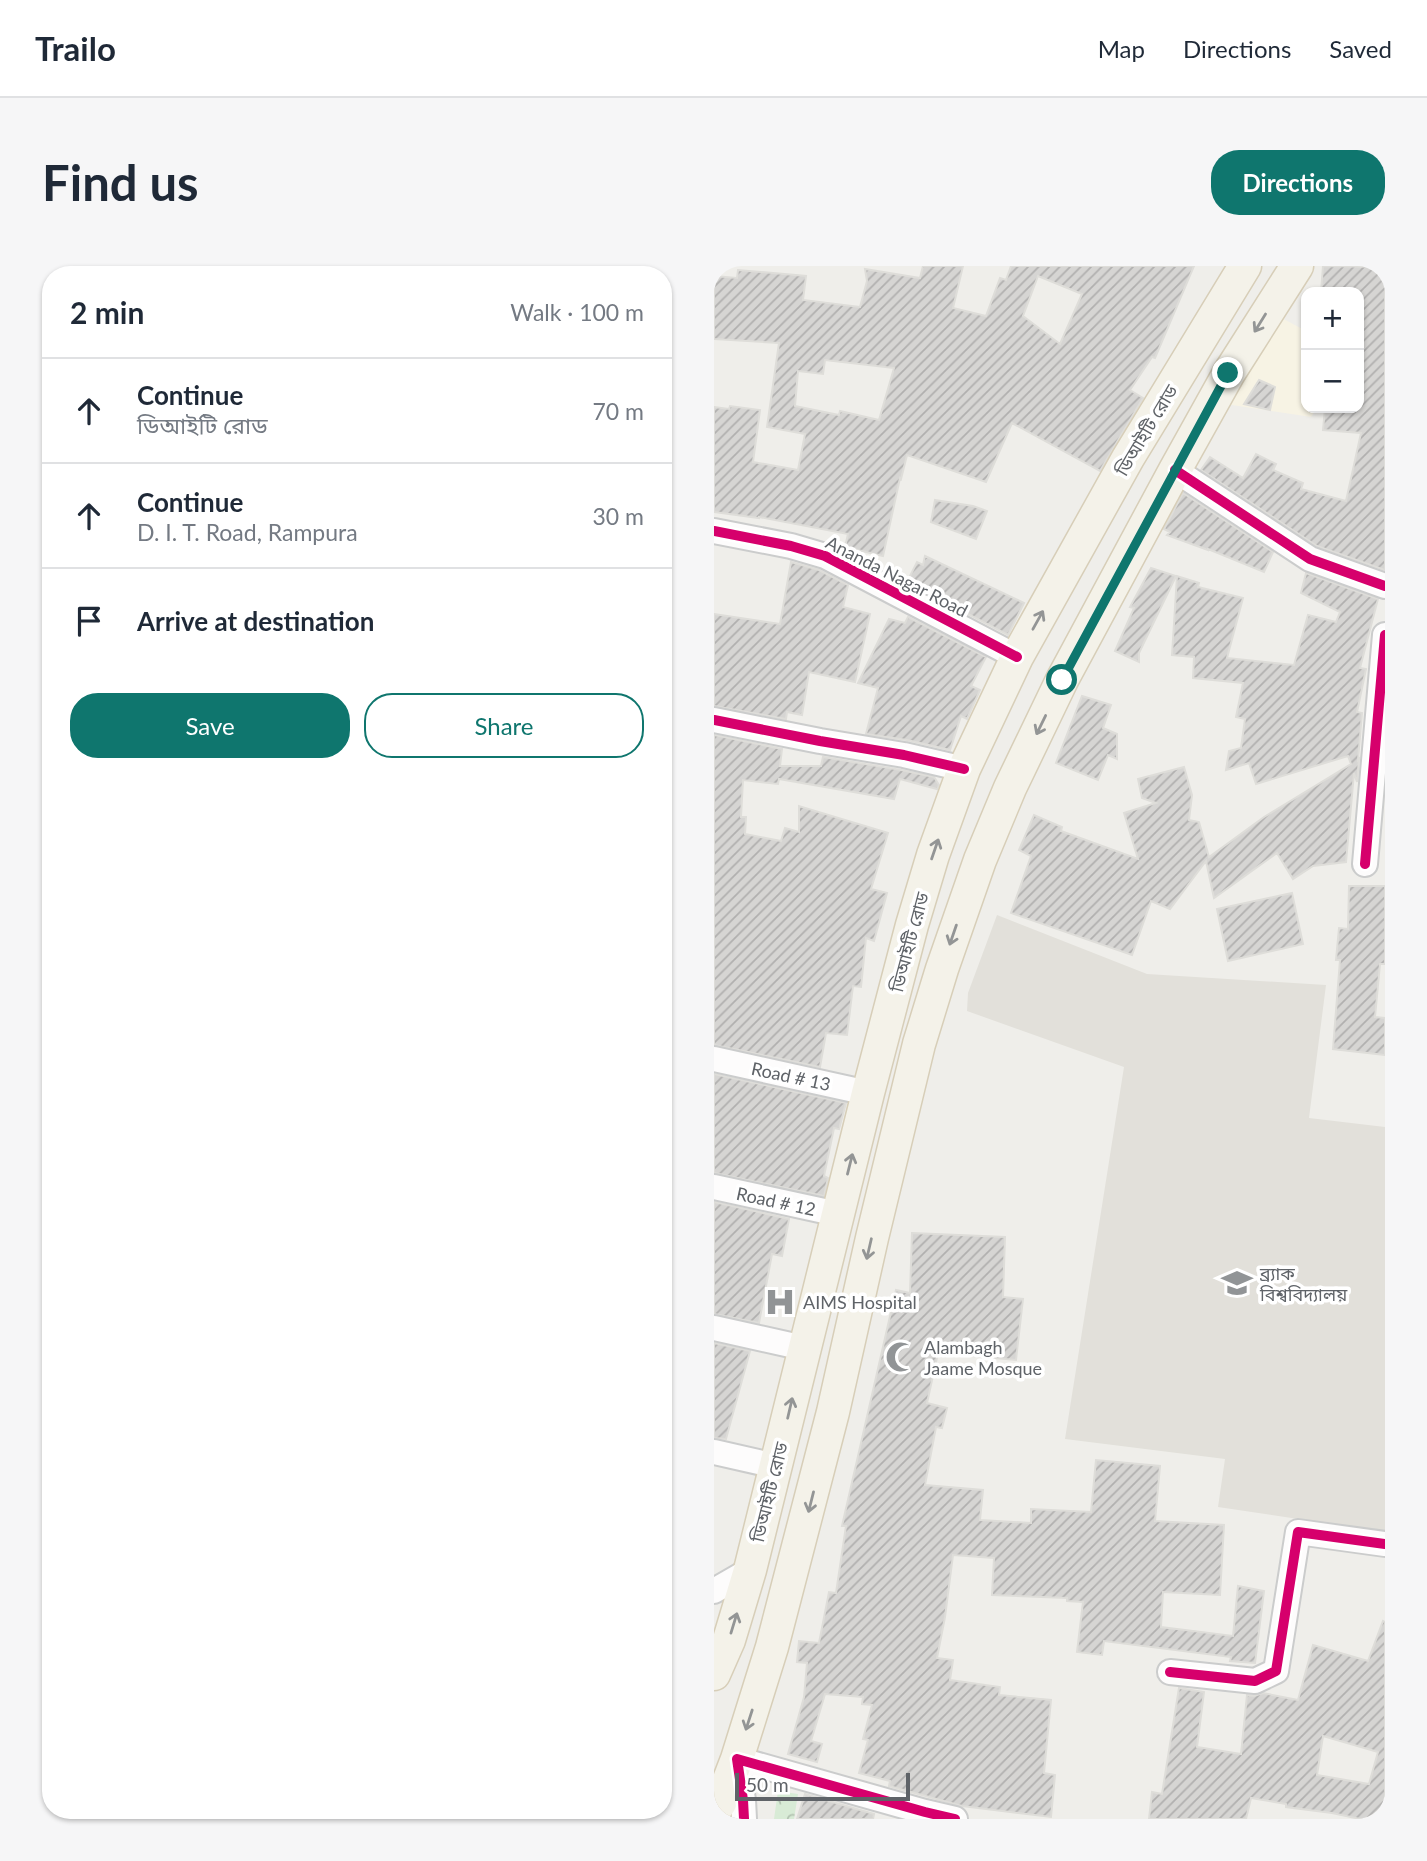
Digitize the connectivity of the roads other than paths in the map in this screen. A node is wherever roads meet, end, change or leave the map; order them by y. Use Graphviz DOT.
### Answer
graph roads {
  1 [pos="1245,266"];
  2 [pos="1297,266"];
  3 [pos="1175,470"];
  4 [pos="714,531"];
  5 [pos="1385,586"];
  6 [pos="1385,635"];
  7 [pos="1017,657"];
  8 [pos="714,720"];
  9 [pos="964,769"];
  10 [pos="1365,864"];
  11 [pos="714,1059"];
  12 [pos="868,1093"];
  13 [pos="714,1187"];
  14 [pos="838,1214"];
  15 [pos="714,1328"];
  16 [pos="804,1348"];
  17 [pos="714,1452"];
  18 [pos="776,1466"];
  19 [pos="1385,1544"];
  20 [pos="750,1570"];
  21 [pos="714,1591"];
  22 [pos="1170,1672"];
  23 [pos="714,1674"];
  24 [pos="737,1759"];
  25 [pos="724,1813"];
  26 [pos="955,1819"];
  7 -- 1 [label="main road, ডিআইটি রোড, one-way"];
  2 -- 3 [label="main road, one-way"];
  3 -- 5 [label="street"];
  3 -- 24 [label="main road, one-way"];
  4 -- 7 [label="street, Ananda Nagar Road"];
  6 -- 10 [label="street"];
  7 -- 9 [label="main road, ডিআইটি রোড"];
  8 -- 9 [label="street"];
  12 -- 9 [label="main road, ডিআইটি রোড, one-way"];
  11 -- 12 [label="street, Road # 13"];
  14 -- 12 [label="main road, ডিআইটি রোড, one-way"];
  13 -- 14 [label="street, Road # 12"];
  14 -- 16 [label="main road, ডিআইটি রোড"];
  15 -- 16 [label="street"];
  18 -- 16 [label="main road, ডিআইটি রোড, one-way"];
  17 -- 18 [label="street"];
  18 -- 20 [label="main road, ডিআইটি রোড"];
  19 -- 22 [label="street"];
  20 -- 21 [label="street"];
  23 -- 20 [label="main road, ডিআইটি রোড, one-way"];
  24 -- 25 [label="main road"];
  24 -- 26 [label="street"];
}
